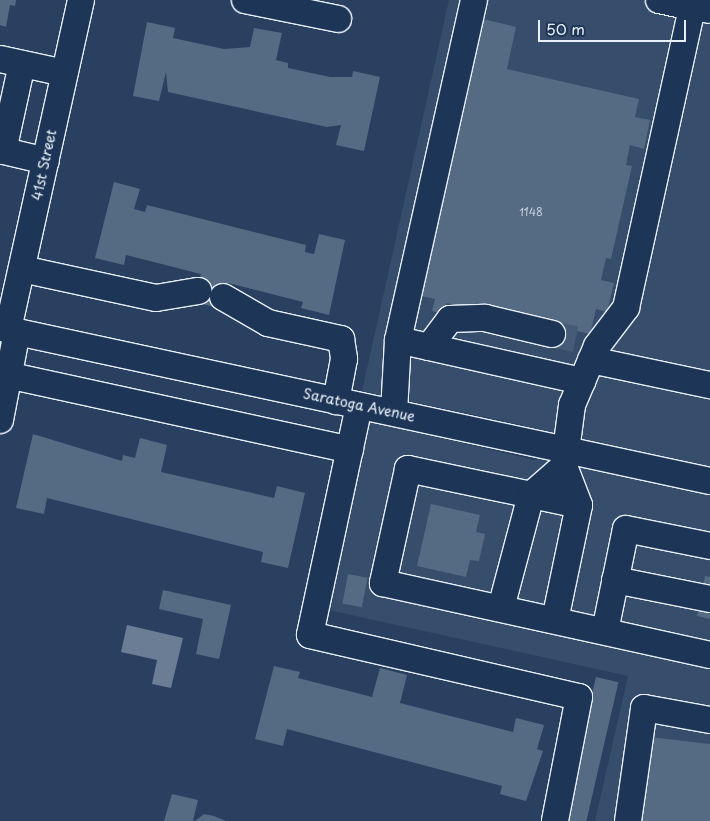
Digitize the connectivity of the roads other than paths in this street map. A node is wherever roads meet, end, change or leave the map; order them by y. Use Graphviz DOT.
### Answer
graph roads {
  1 [pos="81,0"];
  2 [pos="245,0"];
  3 [pos="474,0"];
  4 [pos="663,0"];
  5 [pos="701,9"];
  6 [pos="338,19"];
  7 [pos="11,62"];
  8 [pos="65,73"];
  9 [pos="1,150"];
  10 [pos="46,161"];
  11 [pos="13,282"];
  12 [pos="198,290"];
  13 [pos="223,297"];
  14 [pos="13,331"];
  15 [pos="398,340"];
  16 [pos="429,347"];
  17 [pos="580,352"];
  18 [pos="7,375"];
  19 [pos="710,385"];
  20 [pos="347,403"];
  21 [pos="394,412"];
  22 [pos="0,420"];
  23 [pos="350,450"];
  24 [pos="566,458"];
  25 [pos="710,481"];
  26 [pos="531,495"];
  27 [pos="579,505"];
  28 [pos="710,546"];
  29 [pos="615,580"];
  30 [pos="710,599"];
  31 [pos="501,608"];
  32 [pos="555,620"];
  33 [pos="605,631"];
  34 [pos="710,655"];
  35 [pos="710,720"];
  36 [pos="555,821"];
  37 [pos="628,821"];
  1 -- 8 [label="street, 41st Street"];
  2 -- 6 [label="street"];
  3 -- 15 [label="street"];
  4 -- 5 [label="street"];
  5 -- 17 [label="street"];
  7 -- 8 [label="street"];
  7 -- 9 [label="street"];
  8 -- 10 [label="street, 41st Street"];
  9 -- 10 [label="street"];
  10 -- 11 [label="street, 41st Street"];
  11 -- 12 [label="street"];
  11 -- 14 [label="street, 41st Street"];
  13 -- 20 [label="street"];
  14 -- 18 [label="street, 41st Street"];
  14 -- 20 [label="street, Saratoga Avenue"];
  15 -- 16 [label="street"];
  15 -- 21 [label="street"];
  16 -- 17 [label="street"];
  16 -- 17 [label="street"];
  17 -- 19 [label="street"];
  17 -- 24 [label="street"];
  18 -- 22 [label="street, 41st Street"];
  18 -- 23 [label="street"];
  20 -- 21 [label="street, Saratoga Avenue"];
  20 -- 23 [label="street"];
  21 -- 24 [label="street, Saratoga Avenue"];
  23 -- 36 [label="street"];
  24 -- 25 [label="street, Saratoga Avenue"];
  24 -- 26 [label="street"];
  24 -- 27 [label="street"];
  26 -- 27 [label="street"];
  26 -- 31 [label="street"];
  26 -- 31 [label="street"];
  27 -- 32 [label="street"];
  28 -- 29 [label="street"];
  29 -- 30 [label="street"];
  29 -- 33 [label="street"];
  31 -- 32 [label="street"];
  32 -- 33 [label="street"];
  33 -- 34 [label="street"];
  35 -- 37 [label="street"];
}
